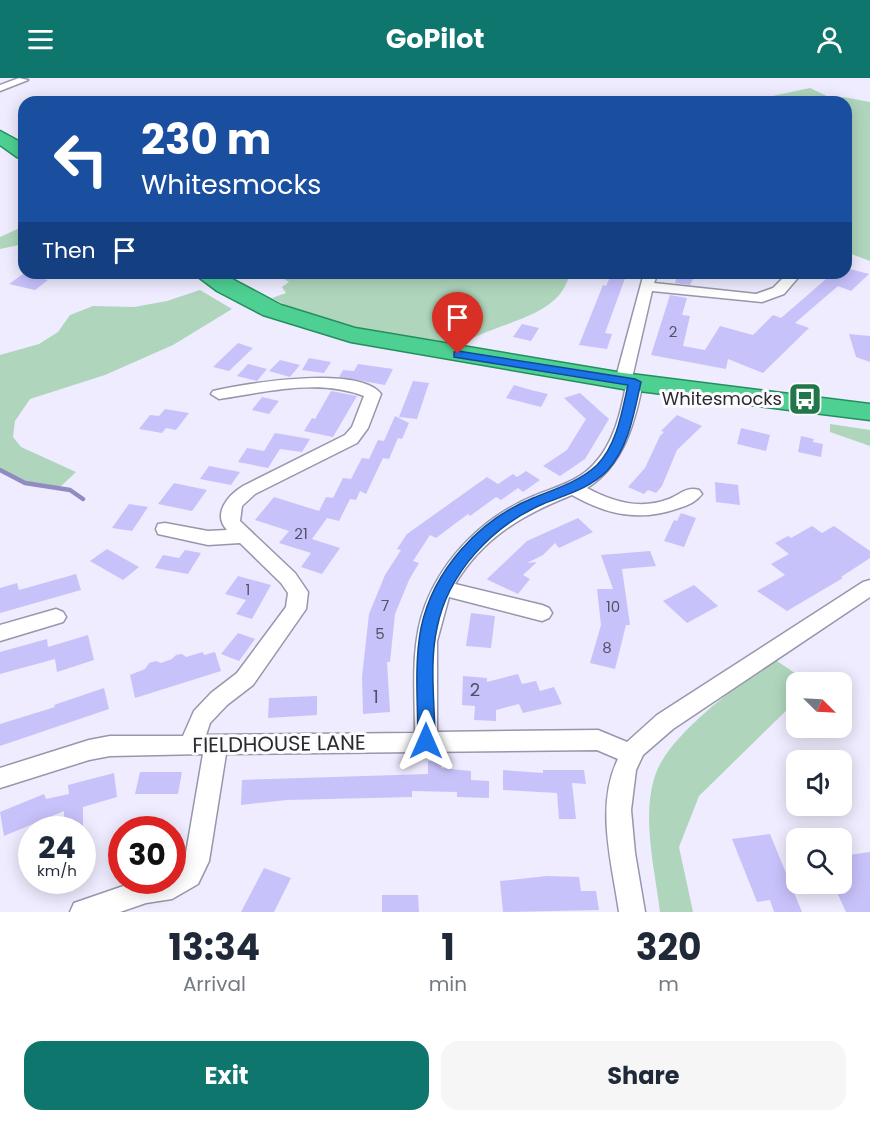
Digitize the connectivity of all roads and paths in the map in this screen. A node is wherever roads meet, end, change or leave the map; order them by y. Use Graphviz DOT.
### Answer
graph roads {
  1 [pos="23,80"];
  2 [pos="0,88"];
  3 [pos="0,137"];
  4 [pos="18,149"];
  5 [pos="214,279"];
  6 [pos="791,279"];
  7 [pos="649,280"];
  8 [pos="637,383"];
  9 [pos="219,394"];
  10 [pos="870,412"];
  11 [pos="870,425"];
  12 [pos="574,488"];
  13 [pos="693,494"];
  14 [pos="165,529"];
  15 [pos="243,536"];
  16 [pos="442,588"];
  17 [pos="865,596"];
  18 [pos="542,613"];
  19 [pos="56,617"];
  20 [pos="0,633"];
  21 [pos="426,741"];
  22 [pos="204,745"];
  23 [pos="631,754"];
  24 [pos="0,778"];
  25 [pos="82,912"];
  26 [pos="632,912"];
  1 -- 2 [label="street"];
  3 -- 4 [label="highway"];
  5 -- 8 [label="highway"];
  6 -- 7 [label="street"];
  7 -- 8 [label="street"];
  8 -- 10 [label="highway"];
  8 -- 11 [label="highway"];
  8 -- 12 [label="street"];
  9 -- 15 [label="street"];
  12 -- 13 [label="street"];
  12 -- 16 [label="street"];
  14 -- 15 [label="street"];
  15 -- 22 [label="street"];
  16 -- 18 [label="street"];
  16 -- 21 [label="street"];
  17 -- 23 [label="street"];
  19 -- 20 [label="street"];
  21 -- 22 [label="street, FIELDHOUSE LANE"];
  21 -- 23 [label="street, FIELDHOUSE LANE"];
  22 -- 24 [label="street, FIELDHOUSE LANE"];
  22 -- 25 [label="street"];
  23 -- 26 [label="street"];
}
